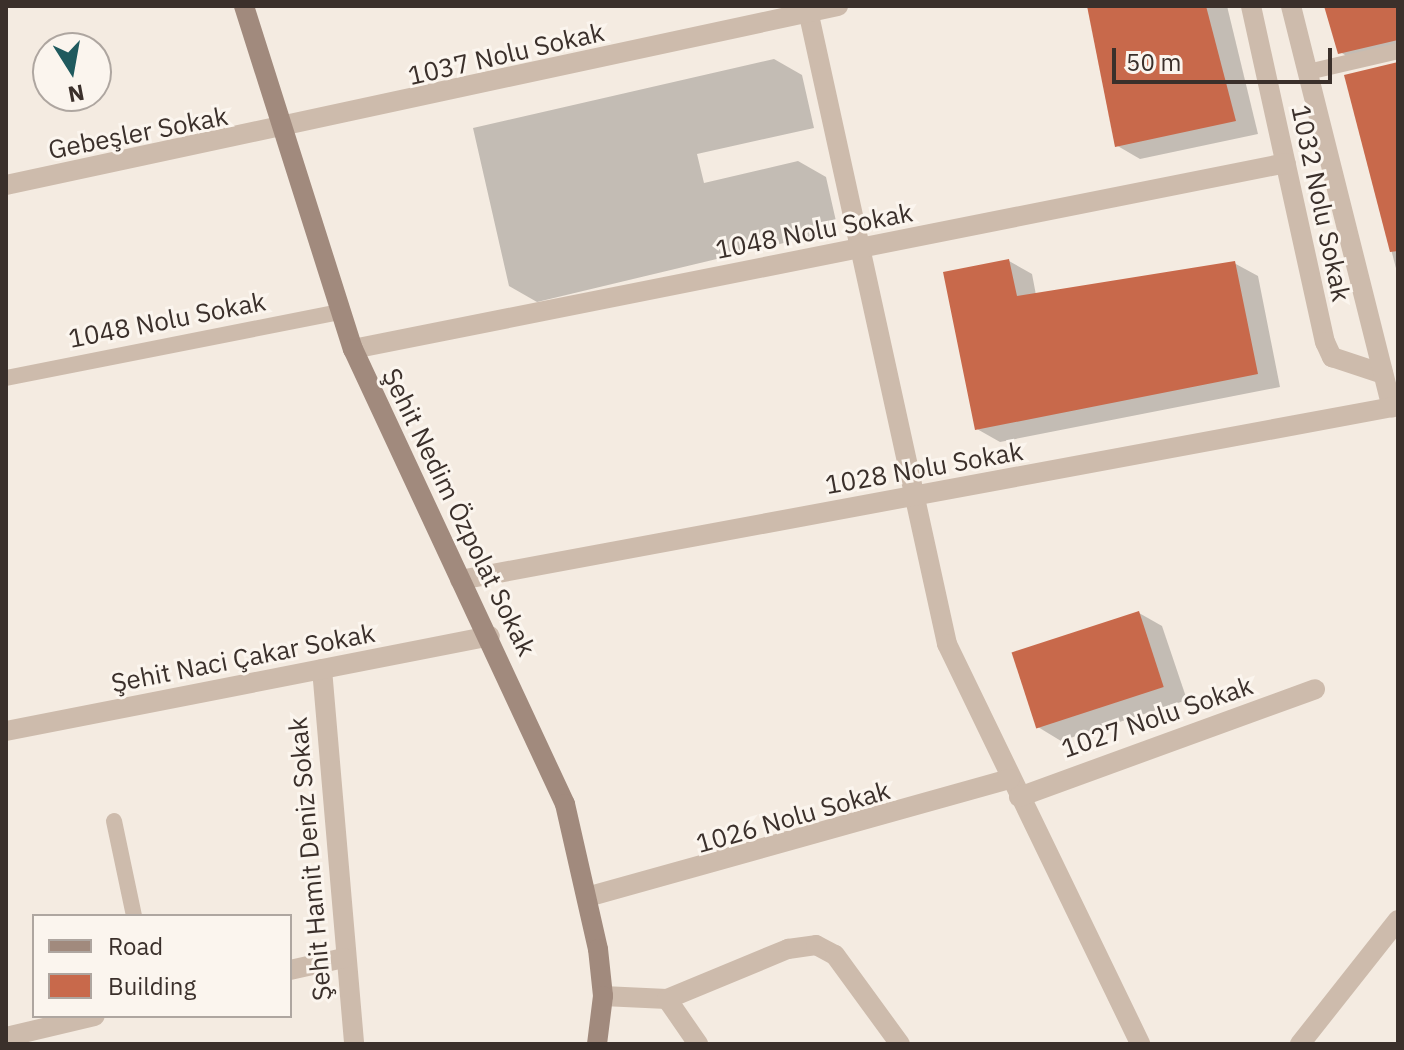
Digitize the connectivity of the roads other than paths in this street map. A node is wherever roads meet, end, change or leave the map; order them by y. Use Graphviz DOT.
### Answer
graph roads {
  1 [pos="244,6"];
  2 [pos="838,6"];
  3 [pos="1251,6"];
  4 [pos="1291,6"];
  5 [pos="808,9"];
  6 [pos="1398,51"];
  7 [pos="1308,72"];
  8 [pos="279,131"];
  9 [pos="1286,163"];
  10 [pos="6,185"];
  11 [pos="864,248"];
  12 [pos="338,312"];
  13 [pos="353,349"];
  14 [pos="1383,374"];
  15 [pos="6,378"];
  16 [pos="1395,407"];
  17 [pos="915,496"];
  18 [pos="460,580"];
  19 [pos="490,636"];
  20 [pos="322,669"];
  21 [pos="1315,689"];
  22 [pos="6,731"];
  23 [pos="1014,788"];
  24 [pos="114,821"];
  25 [pos="587,897"];
  26 [pos="134,914"];
  27 [pos="1398,920"];
  28 [pos="344,958"];
  29 [pos="292,970"];
  30 [pos="603,996"];
  31 [pos="667,999"];
  32 [pos="91,1018"];
  33 [pos="58,1034"];
  34 [pos="6,1037"];
  35 [pos="354,1044"];
  36 [pos="597,1044"];
  37 [pos="698,1044"];
  38 [pos="900,1044"];
  39 [pos="1140,1044"];
  40 [pos="1300,1044"];
  1 -- 8 [label="street, Şehit Nedim Özpolat Sokak"];
  2 -- 5 [label="street, 1037 Nolu Sokak"];
  3 -- 9 [label="street, 1032 Nolu Sokak"];
  4 -- 7 [label="street"];
  5 -- 8 [label="street, 1037 Nolu Sokak"];
  5 -- 11 [label="street"];
  6 -- 7 [label="lane"];
  7 -- 14 [label="street"];
  8 -- 10 [label="street, Gebeşler Sokak"];
  8 -- 12 [label="street, Şehit Nedim Özpolat Sokak"];
  9 -- 11 [label="street, 1048 Nolu Sokak"];
  9 -- 14 [label="street, 1032 Nolu Sokak"];
  11 -- 13 [label="street, 1048 Nolu Sokak"];
  11 -- 17 [label="street"];
  12 -- 13 [label="street, Şehit Nedim Özpolat Sokak"];
  12 -- 15 [label="lane, 1048 Nolu Sokak"];
  13 -- 18 [label="street, Şehit Nedim Özpolat Sokak"];
  14 -- 16 [label="street"];
  16 -- 17 [label="street, 1028 Nolu Sokak"];
  17 -- 18 [label="street, 1028 Nolu Sokak"];
  17 -- 23 [label="street"];
  18 -- 19 [label="street, Şehit Nedim Özpolat Sokak"];
  19 -- 20 [label="street, Şehit Naci Çakar Sokak"];
  19 -- 25 [label="street, Şehit Nedim Özpolat Sokak"];
  20 -- 22 [label="street, Şehit Naci Çakar Sokak"];
  20 -- 28 [label="street, Şehit Hamit Deniz Sokak"];
  21 -- 23 [label="street, 1027 Nolu Sokak"];
  23 -- 25 [label="street, 1026 Nolu Sokak"];
  23 -- 39 [label="street"];
  24 -- 26 [label="lane"];
  25 -- 30 [label="street, Şehit Nedim Özpolat Sokak"];
  27 -- 40 [label="street"];
  28 -- 29 [label="street"];
  28 -- 35 [label="street, Şehit Hamit Deniz Sokak"];
  30 -- 31 [label="street"];
  30 -- 36 [label="street, Şehit Nedim Özpolat Sokak"];
  31 -- 37 [label="street"];
  31 -- 38 [label="street"];
  32 -- 33 [label="street"];
  33 -- 34 [label="street"];
}
